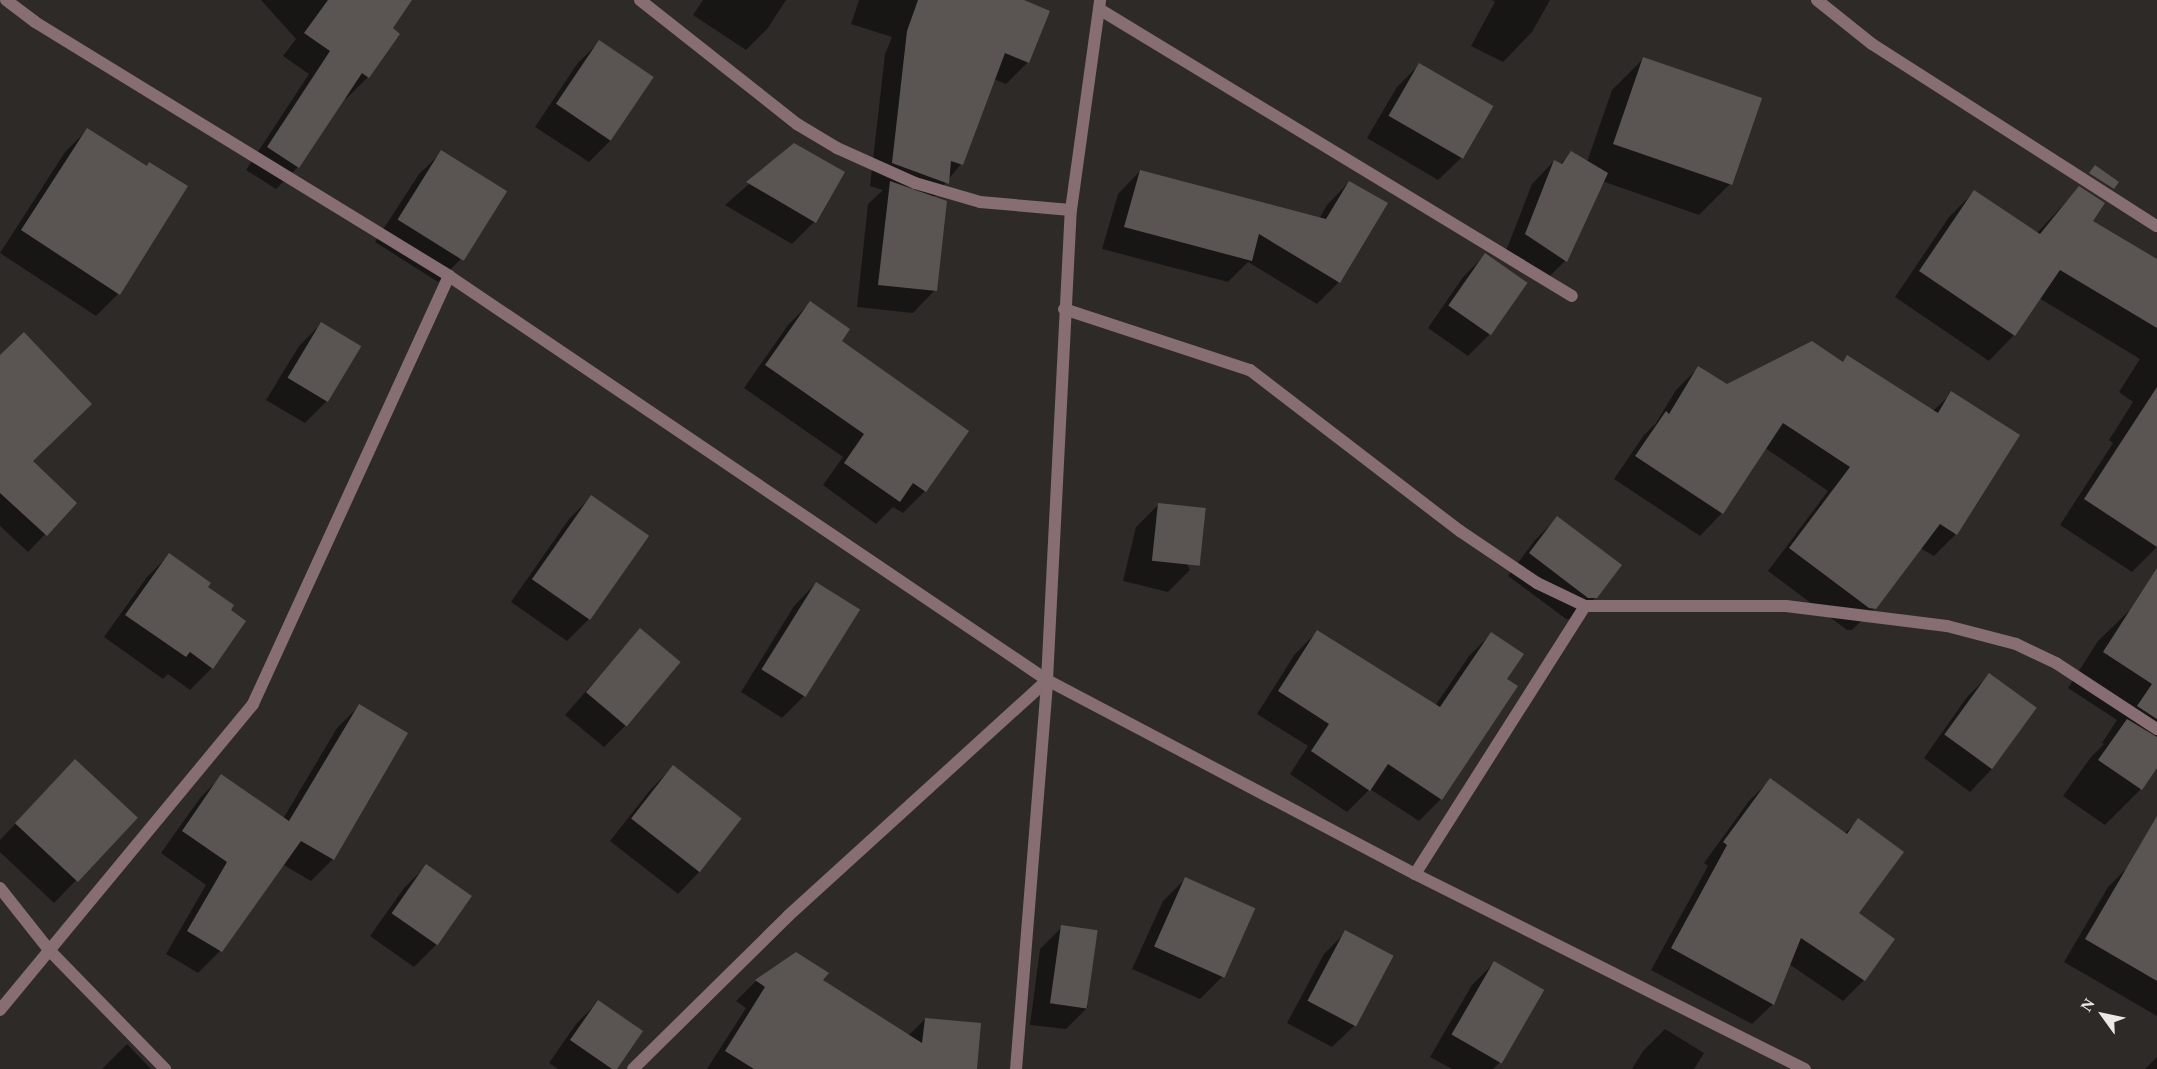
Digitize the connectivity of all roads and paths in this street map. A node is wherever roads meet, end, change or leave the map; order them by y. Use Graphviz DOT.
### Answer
graph roads {
  1 [pos="6,0"];
  2 [pos="640,0"];
  3 [pos="1817,0"];
  4 [pos="1100,5"];
  5 [pos="1071,210"];
  6 [pos="2157,226"];
  7 [pos="449,276"];
  8 [pos="1572,296"];
  9 [pos="1064,309"];
  10 [pos="1586,606"];
  11 [pos="1047,680"];
  12 [pos="2157,729"];
  13 [pos="1415,874"];
  14 [pos="0,888"];
  15 [pos="50,951"];
  16 [pos="0,1010"];
  17 [pos="165,1069"];
  18 [pos="633,1069"];
  19 [pos="1016,1069"];
  20 [pos="1805,1069"];
  1 -- 7 [label="street"];
  2 -- 5 [label="street"];
  3 -- 6 [label="street"];
  4 -- 5 [label="street"];
  4 -- 8 [label="street"];
  5 -- 9 [label="street"];
  7 -- 11 [label="street"];
  7 -- 15 [label="street"];
  9 -- 10 [label="street"];
  9 -- 11 [label="street"];
  10 -- 12 [label="street"];
  10 -- 13 [label="street"];
  11 -- 13 [label="street"];
  11 -- 18 [label="street"];
  11 -- 19 [label="street"];
  13 -- 20 [label="street"];
  14 -- 15 [label="street"];
  15 -- 16 [label="street"];
  15 -- 17 [label="street"];
}
